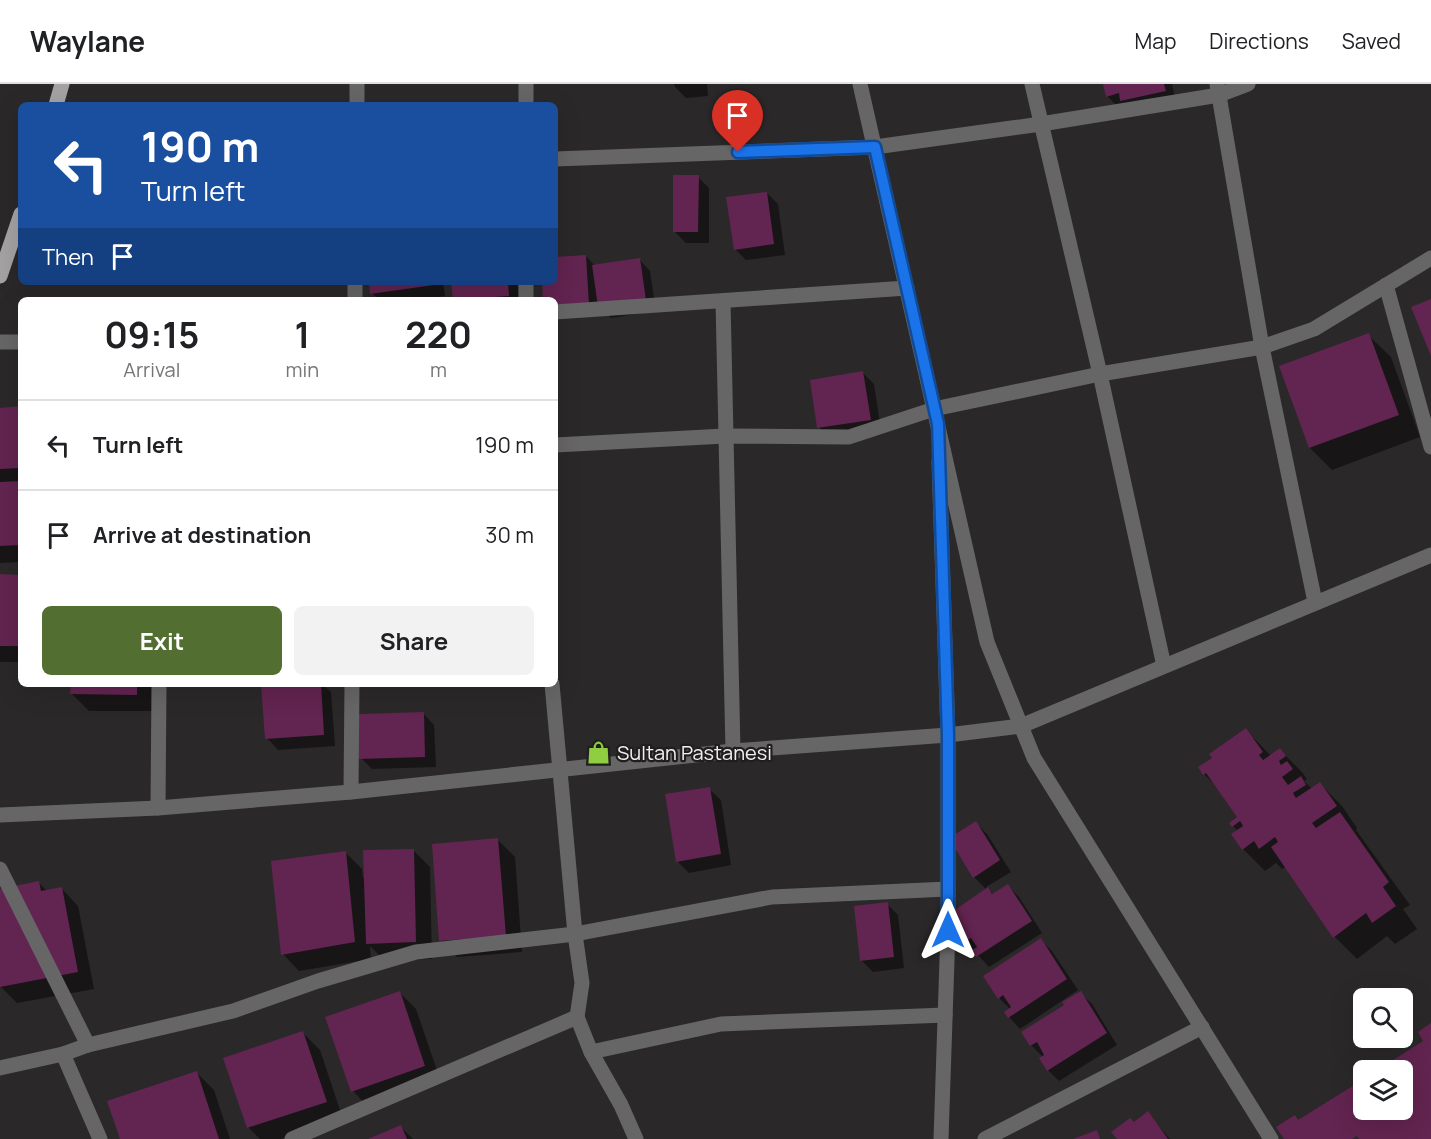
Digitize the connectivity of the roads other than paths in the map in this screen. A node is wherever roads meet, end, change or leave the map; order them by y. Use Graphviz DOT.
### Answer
graph roads {
  1 [pos="62,84"];
  2 [pos="357,84"];
  3 [pos="526,84"];
  4 [pos="860,84"];
  5 [pos="1032,84"];
  6 [pos="1248,84"];
  7 [pos="1218,90"];
  8 [pos="57,102"];
  9 [pos="357,102"];
  10 [pos="526,102"];
  11 [pos="1041,124"];
  12 [pos="875,147"];
  13 [pos="558,159"];
  14 [pos="18,222"];
  15 [pos="1431,258"];
  16 [pos="0,276"];
  17 [pos="1386,285"];
  18 [pos="907,288"];
  19 [pos="723,301"];
  20 [pos="558,312"];
  21 [pos="0,342"];
  22 [pos="18,342"];
  23 [pos="1262,347"];
  24 [pos="1100,374"];
  25 [pos="934,409"];
  26 [pos="938,424"];
  27 [pos="725,436"];
  28 [pos="558,445"];
  29 [pos="1431,447"];
  30 [pos="1431,555"];
  31 [pos="1315,602"];
  32 [pos="1164,666"];
  33 [pos="159,687"];
  34 [pos="352,687"];
  35 [pos="552,687"];
  36 [pos="1021,726"];
  37 [pos="948,735"];
  38 [pos="733,751"];
  39 [pos="560,768"];
  40 [pos="351,792"];
  41 [pos="158,808"];
  42 [pos="0,815"];
  43 [pos="0,869"];
  44 [pos="948,889"];
  45 [pos="575,934"];
  46 [pos="945,1015"];
  47 [pos="577,1017"];
  48 [pos="1202,1028"];
  49 [pos="88,1045"];
  50 [pos="591,1052"];
  51 [pos="63,1054"];
  52 [pos="0,1068"];
  53 [pos="100,1139"];
  54 [pos="292,1139"];
  55 [pos="636,1139"];
  56 [pos="941,1139"];
  57 [pos="985,1139"];
  58 [pos="1271,1139"];
  1 -- 8 [label="main road"];
  2 -- 9 [label="street"];
  3 -- 10 [label="street"];
  4 -- 12 [label="street"];
  5 -- 11 [label="street"];
  6 -- 7 [label="street"];
  7 -- 11 [label="street"];
  7 -- 23 [label="street"];
  11 -- 12 [label="street"];
  11 -- 24 [label="street"];
  12 -- 13 [label="street"];
  12 -- 18 [label="street"];
  14 -- 16 [label="main road"];
  15 -- 17 [label="street"];
  17 -- 23 [label="street"];
  17 -- 29 [label="street"];
  18 -- 19 [label="street"];
  18 -- 25 [label="street"];
  19 -- 20 [label="street"];
  19 -- 27 [label="street"];
  21 -- 22 [label="street"];
  23 -- 24 [label="street"];
  23 -- 31 [label="street"];
  24 -- 25 [label="street"];
  24 -- 32 [label="street"];
  25 -- 26 [label="street"];
  25 -- 27 [label="street"];
  26 -- 36 [label="street"];
  26 -- 37 [label="street"];
  27 -- 28 [label="street"];
  27 -- 38 [label="street"];
  30 -- 31 [label="street"];
  31 -- 32 [label="street"];
  32 -- 36 [label="street"];
  33 -- 41 [label="street"];
  34 -- 40 [label="street"];
  35 -- 39 [label="street"];
  36 -- 37 [label="street"];
  36 -- 48 [label="street"];
  37 -- 38 [label="street"];
  37 -- 44 [label="street"];
  38 -- 39 [label="street"];
  39 -- 40 [label="street"];
  39 -- 45 [label="street"];
  40 -- 41 [label="street"];
  41 -- 42 [label="street"];
  43 -- 49 [label="street"];
  44 -- 45 [label="street"];
  44 -- 46 [label="street"];
  45 -- 47 [label="street"];
  45 -- 49 [label="street"];
  46 -- 50 [label="street"];
  46 -- 56 [label="street"];
  47 -- 50 [label="street"];
  47 -- 54 [label="street"];
  48 -- 57 [label="street"];
  48 -- 58 [label="street"];
  49 -- 51 [label="street"];
  50 -- 55 [label="street"];
  51 -- 52 [label="street"];
  51 -- 53 [label="street"];
}
